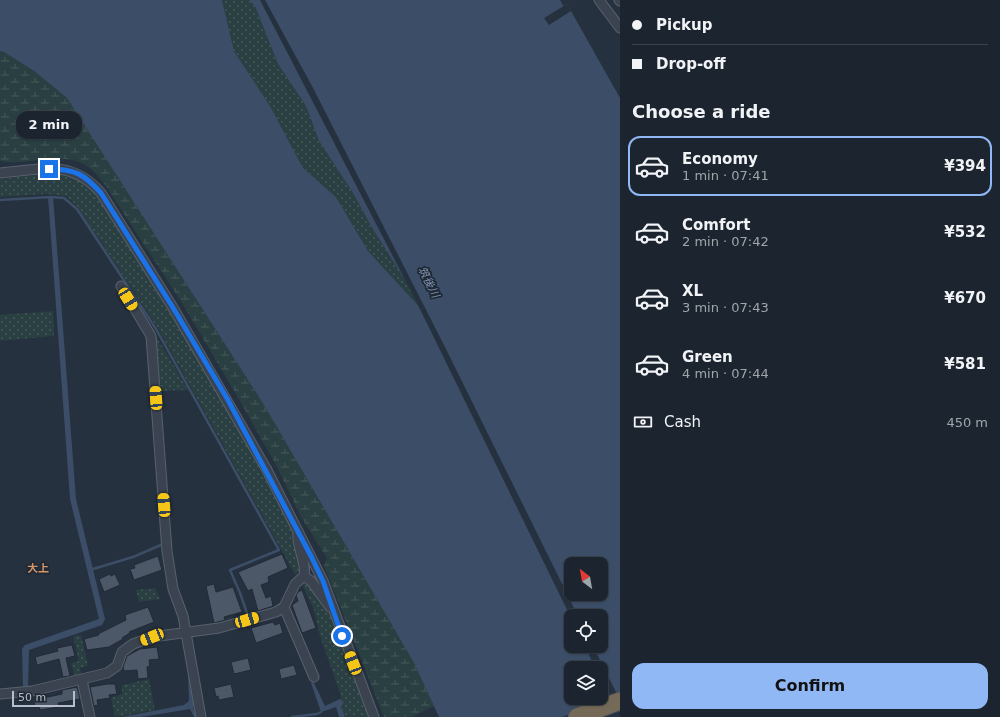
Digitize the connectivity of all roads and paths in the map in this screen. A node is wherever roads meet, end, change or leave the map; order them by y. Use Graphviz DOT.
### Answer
graph roads {
  1 [pos="600,0"];
  2 [pos="620,28"];
  3 [pos="0,173"];
  4 [pos="121,286"];
  5 [pos="298,531"];
  6 [pos="304,576"];
  7 [pos="284,607"];
  8 [pos="332,609"];
  9 [pos="185,632"];
  10 [pos="314,677"];
  11 [pos="82,680"];
  12 [pos="0,694"];
  13 [pos="620,701"];
  14 [pos="90,717"];
  15 [pos="201,717"];
  16 [pos="374,717"];
  17 [pos="577,717"];
  1 -- 2 [label="street"];
  3 -- 5 [label="street"];
  4 -- 9 [label="street"];
  5 -- 6 [label="street"];
  5 -- 8 [label="street"];
  6 -- 7 [label="street"];
  6 -- 8 [label="street"];
  7 -- 9 [label="street"];
  7 -- 10 [label="street"];
  8 -- 16 [label="street"];
  9 -- 11 [label="street"];
  9 -- 15 [label="street"];
  11 -- 12 [label="street"];
  11 -- 14 [label="street"];
  13 -- 17 [label="highway"];
}
